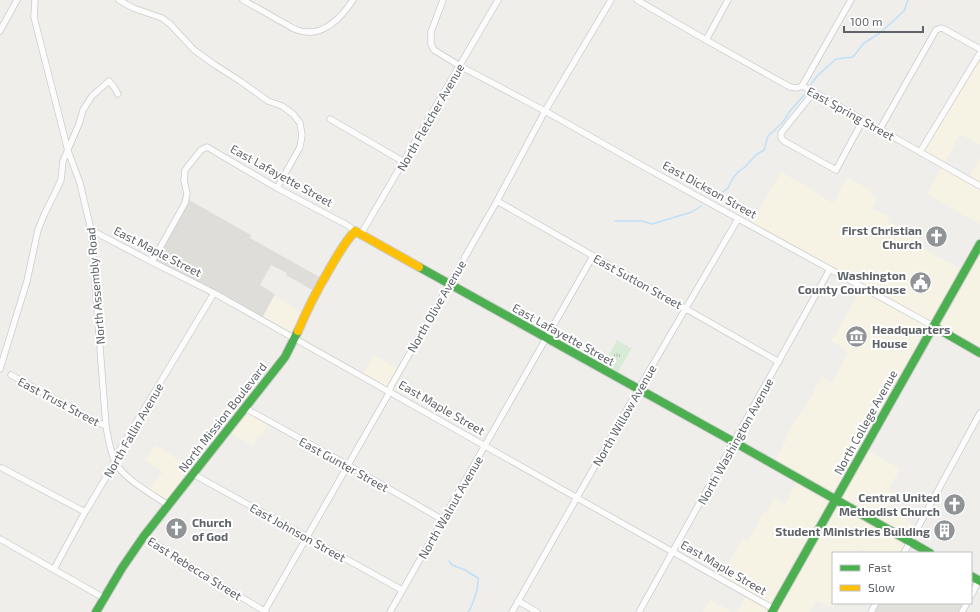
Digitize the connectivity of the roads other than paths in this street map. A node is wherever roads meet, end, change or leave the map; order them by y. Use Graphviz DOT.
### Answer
graph roads {
  1 [pos="17,0"];
  2 [pos="35,0"];
  3 [pos="119,0"];
  4 [pos="243,0"];
  5 [pos="353,0"];
  6 [pos="443,0"];
  7 [pos="498,0"];
  8 [pos="611,0"];
  9 [pos="637,0"];
  10 [pos="728,0"];
  11 [pos="851,0"];
  12 [pos="0,31"];
  13 [pos="706,40"];
  14 [pos="980,49"];
  15 [pos="980,53"];
  16 [pos="460,66"];
  17 [pos="802,86"];
  18 [pos="814,92"];
  19 [pos="118,94"];
  20 [pos="545,111"];
  21 [pos="330,119"];
  22 [pos="864,120"];
  23 [pos="880,129"];
  24 [pos="68,151"];
  25 [pos="920,152"];
  26 [pos="404,162"];
  27 [pos="980,186"];
  28 [pos="277,188"];
  29 [pos="496,201"];
  30 [pos="738,219"];
  31 [pos="91,230"];
  32 [pos="358,233"];
  33 [pos="980,244"];
  34 [pos="593,256"];
  35 [pos="152,262"];
  36 [pos="830,270"];
  37 [pos="449,283"];
  38 [pos="214,293"];
  39 [pos="686,308"];
  40 [pos="933,326"];
  41 [pos="546,338"];
  42 [pos="294,339"];
  43 [pos="980,353"];
  44 [pos="779,362"];
  45 [pos="0,369"];
  46 [pos="11,375"];
  47 [pos="638,390"];
  48 [pos="389,391"];
  49 [pos="245,408"];
  50 [pos="980,413"];
  51 [pos="106,426"];
  52 [pos="734,442"];
  53 [pos="485,445"];
  54 [pos="115,462"];
  55 [pos="348,465"];
  56 [pos="2,468"];
  57 [pos="193,474"];
  58 [pos="577,498"];
  59 [pos="835,500"];
  60 [pos="168,505"];
  61 [pos="85,512"];
  62 [pos="442,520"];
  63 [pos="144,536"];
  64 [pos="307,537"];
  65 [pos="1,541"];
  66 [pos="910,542"];
  67 [pos="672,552"];
  68 [pos="905,552"];
  69 [pos="928,552"];
  70 [pos="54,569"];
  71 [pos="980,580"];
  72 [pos="402,590"];
  73 [pos="972,594"];
  74 [pos="104,598"];
  75 [pos="518,601"];
  76 [pos="775,611"];
  77 [pos="96,612"];
  78 [pos="265,612"];
  79 [pos="390,612"];
  80 [pos="512,612"];
  81 [pos="537,612"];
  82 [pos="639,612"];
  1 -- 12 [label="street"];
  2 -- 24 [label="street, North Assembly Road"];
  3 -- 28 [label="street"];
  4 -- 5 [label="street"];
  6 -- 16 [label="street, East Dickson Street"];
  7 -- 16 [label="street, North Fletcher Avenue"];
  8 -- 20 [label="street, North Olive Avenue"];
  9 -- 13 [label="street, East Spring Street"];
  10 -- 13 [label="street"];
  11 -- 17 [label="street"];
  13 -- 17 [label="street, East Spring Street"];
  14 -- 23 [label="street"];
  15 -- 25 [label="street"];
  16 -- 20 [label="street, East Dickson Street"];
  16 -- 26 [label="street, North Fletcher Avenue"];
  17 -- 18 [label="street, East Spring Street"];
  18 -- 22 [label="street, East Spring Street"];
  18 -- 22 [label="street"];
  19 -- 24 [label="street"];
  20 -- 29 [label="street, North Olive Avenue"];
  20 -- 30 [label="street, East Dickson Street"];
  21 -- 26 [label="street"];
  22 -- 23 [label="street, East Spring Street"];
  23 -- 25 [label="street, East Spring Street"];
  24 -- 31 [label="street, North Assembly Road"];
  24 -- 45 [label="street"];
  25 -- 27 [label="street, East Spring Street"];
  26 -- 32 [label="street, North Fletcher Avenue"];
  28 -- 32 [label="street, East Lafayette Street"];
  28 -- 35 [label="street, East Lafayette Street"];
  29 -- 34 [label="street, East Sutton Street"];
  29 -- 37 [label="street, North Olive Avenue"];
  30 -- 36 [label="street, East Dickson Street"];
  30 -- 39 [label="street, North Willow Avenue"];
  31 -- 35 [label="street, East Maple Street"];
  31 -- 51 [label="street, North Assembly Road"];
  32 -- 37 [label="main road, East Lafayette Street"];
  32 -- 42 [label="main road, North Mission Boulevard"];
  33 -- 40 [label="main road, North College Avenue"];
  34 -- 39 [label="street, East Sutton Street"];
  34 -- 41 [label="street, North Walnut Avenue"];
  35 -- 38 [label="street, East Maple Street"];
  36 -- 40 [label="street, East Dickson Street"];
  36 -- 44 [label="street, North Washington Avenue"];
  37 -- 41 [label="main road, East Lafayette Street"];
  37 -- 48 [label="street, North Olive Avenue"];
  38 -- 42 [label="street, East Maple Street"];
  38 -- 54 [label="street, North Fallin Avenue"];
  39 -- 44 [label="street, East Sutton Street"];
  39 -- 47 [label="street, North Willow Avenue"];
  40 -- 43 [label="main road, East Dickson Street"];
  40 -- 59 [label="main road, North College Avenue"];
  41 -- 47 [label="main road, East Lafayette Street"];
  41 -- 53 [label="street, North Walnut Avenue"];
  42 -- 48 [label="street, East Maple Street"];
  42 -- 49 [label="main road, North Mission Boulevard"];
  44 -- 52 [label="street, North Washington Avenue"];
  46 -- 51 [label="street, East Trust Street"];
  47 -- 52 [label="main road, East Lafayette Street"];
  47 -- 58 [label="street, North Willow Avenue"];
  48 -- 53 [label="street, East Maple Street"];
  48 -- 55 [label="street, North Olive Avenue"];
  49 -- 55 [label="street, East Gunter Street"];
  49 -- 57 [label="main road, North Mission Boulevard"];
  50 -- 66 [label="street"];
  51 -- 54 [label="street, North Assembly Road"];
  52 -- 59 [label="main road, East Lafayette Street"];
  52 -- 67 [label="street, North Washington Avenue"];
  53 -- 58 [label="street, East Maple Street"];
  53 -- 62 [label="street, North Walnut Avenue"];
  54 -- 60 [label="street, North Assembly Road"];
  54 -- 61 [label="street, North Fallin Avenue"];
  55 -- 62 [label="street, East Gunter Street"];
  55 -- 64 [label="street, North Olive Avenue"];
  56 -- 61 [label="street"];
  57 -- 60 [label="main road, North Mission Boulevard"];
  57 -- 64 [label="street, East Johnson Street"];
  58 -- 67 [label="street, East Maple Street"];
  58 -- 75 [label="street, North Willow Avenue"];
  59 -- 66 [label="main road, East Lafayette Street"];
  59 -- 76 [label="main road, North College Avenue"];
  60 -- 63 [label="main road, North Mission Boulevard"];
  61 -- 70 [label="street, North Fallin Avenue"];
  62 -- 72 [label="street, North Walnut Avenue"];
  63 -- 74 [label="main road, North Mission Boulevard"];
  63 -- 78 [label="street, East Rebecca Street"];
  64 -- 72 [label="street, East Johnson Street"];
  64 -- 78 [label="street, North Olive Avenue"];
  65 -- 70 [label="street"];
  66 -- 68 [label="street"];
  66 -- 69 [label="main road, East Lafayette Street"];
  67 -- 76 [label="street, East Maple Street"];
  67 -- 82 [label="street, North Washington Avenue"];
  70 -- 74 [label="street"];
  71 -- 73 [label="street"];
  72 -- 79 [label="street, North Walnut Avenue"];
  74 -- 77 [label="main road, North Mission Boulevard"];
  75 -- 80 [label="street, North Willow Avenue"];
  75 -- 81 [label="street"];
}
